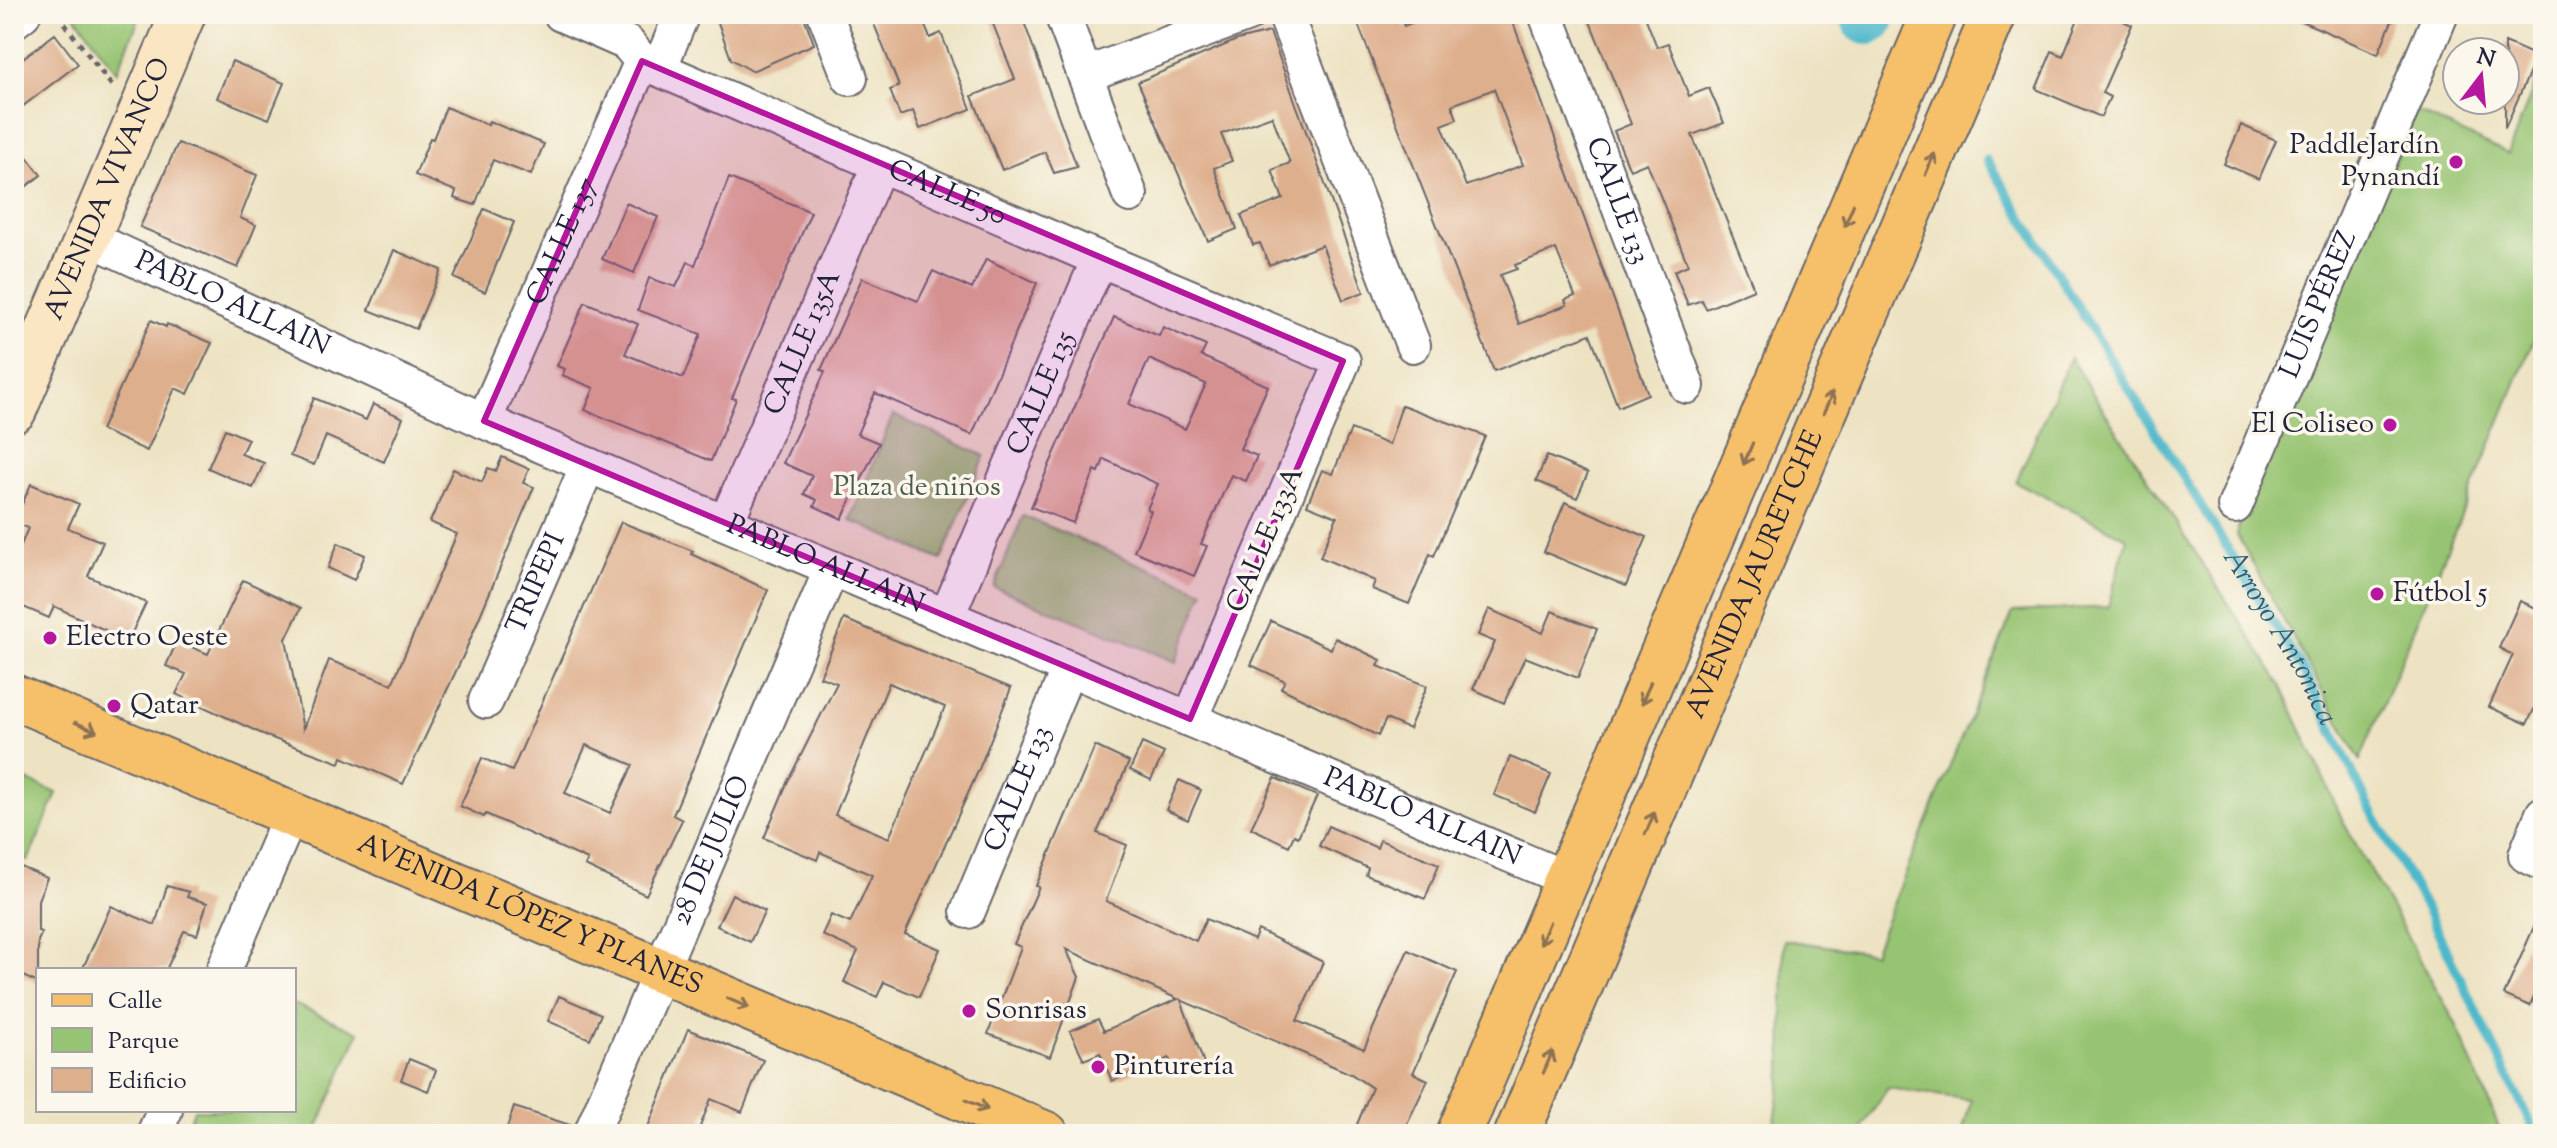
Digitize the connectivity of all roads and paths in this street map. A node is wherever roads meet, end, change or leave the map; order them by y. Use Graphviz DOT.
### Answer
graph roads {
  1 [pos="23,14"];
  2 [pos="57,14"];
  3 [pos="183,14"];
  4 [pos="561,14"];
  5 [pos="682,14"];
  6 [pos="825,14"];
  7 [pos="1062,14"];
  8 [pos="1248,14"];
  9 [pos="1285,14"];
  10 [pos="1546,14"];
  11 [pos="1934,14"];
  12 [pos="1994,14"];
  13 [pos="2441,14"];
  14 [pos="14,21"];
  15 [pos="651,65"];
  16 [pos="1085,75"];
  17 [pos="850,78"];
  18 [pos="137,120"];
  19 [pos="880,164"];
  20 [pos="1130,195"];
  21 [pos="87,237"];
  22 [pos="1099,259"];
  23 [pos="1413,345"];
  24 [pos="1343,361"];
  25 [pos="1687,386"];
  26 [pos="14,410"];
  27 [pos="484,421"];
  28 [pos="588,465"];
  29 [pos="2235,506"];
  30 [pos="726,523"];
  31 [pos="832,568"];
  32 [pos="947,616"];
  33 [pos="1069,668"];
  34 [pos="14,697"];
  35 [pos="486,701"];
  36 [pos="1190,719"];
  37 [pos="291,814"];
  38 [pos="2543,814"];
  39 [pos="2534,859"];
  40 [pos="1567,879"];
  41 [pos="968,911"];
  42 [pos="225,968"];
  43 [pos="660,971"];
  44 [pos="164,1112"];
  45 [pos="1039,1133"];
  46 [pos="154,1134"];
  47 [pos="591,1134"];
  48 [pos="1459,1134"];
  49 [pos="1517,1134"];
  1 -- 14 [label="street"];
  2 -- 18 [label="path"];
  3 -- 18 [label="main road, AVENIDA VIVANCO"];
  4 -- 15 [label="street, CALLE 50"];
  5 -- 15 [label="street, CALLE 137"];
  6 -- 17 [label="street"];
  7 -- 16 [label="street"];
  8 -- 16 [label="street"];
  9 -- 23 [label="street"];
  10 -- 25 [label="street, CALLE 133"];
  11 -- 40 [label="main road, AVENIDA JAURETCHE, one-way"];
  49 -- 12 [label="main road, AVENIDA JAURETCHE, one-way"];
  13 -- 29 [label="street, LUIS PÉREZ"];
  15 -- 19 [label="street, CALLE 50"];
  15 -- 27 [label="street, CALLE 137"];
  16 -- 20 [label="street"];
  18 -- 21 [label="main road, AVENIDA VIVANCO"];
  19 -- 22 [label="street, CALLE 50"];
  19 -- 30 [label="street, CALLE 135A"];
  21 -- 26 [label="main road, AVENIDA VIVANCO"];
  21 -- 27 [label="street, PABLO ALLAIN"];
  22 -- 24 [label="street, CALLE 50"];
  22 -- 32 [label="street, CALLE 135"];
  24 -- 36 [label="street, CALLE 133A"];
  27 -- 28 [label="street, PABLO ALLAIN"];
  28 -- 30 [label="street, PABLO ALLAIN"];
  28 -- 35 [label="street, TRIPEPI"];
  30 -- 31 [label="street, PABLO ALLAIN"];
  31 -- 32 [label="street, PABLO ALLAIN"];
  31 -- 43 [label="street, 28 DE JULIO"];
  32 -- 33 [label="street, PABLO ALLAIN"];
  33 -- 36 [label="street, PABLO ALLAIN"];
  33 -- 41 [label="street, CALLE 133"];
  34 -- 37 [label="main road, AVENIDA LÓPEZ Y PLANES, one-way"];
  36 -- 40 [label="street, PABLO ALLAIN"];
  37 -- 42 [label="street"];
  37 -- 43 [label="main road, AVENIDA LÓPEZ Y PLANES"];
  38 -- 39 [label="street"];
  40 -- 48 [label="main road, AVENIDA JAURETCHE, one-way"];
  43 -- 45 [label="main road, AVENIDA LÓPEZ Y PLANES, one-way"];
  43 -- 47 [label="street, 28 DE JULIO"];
  44 -- 46 [label="street"];
}
